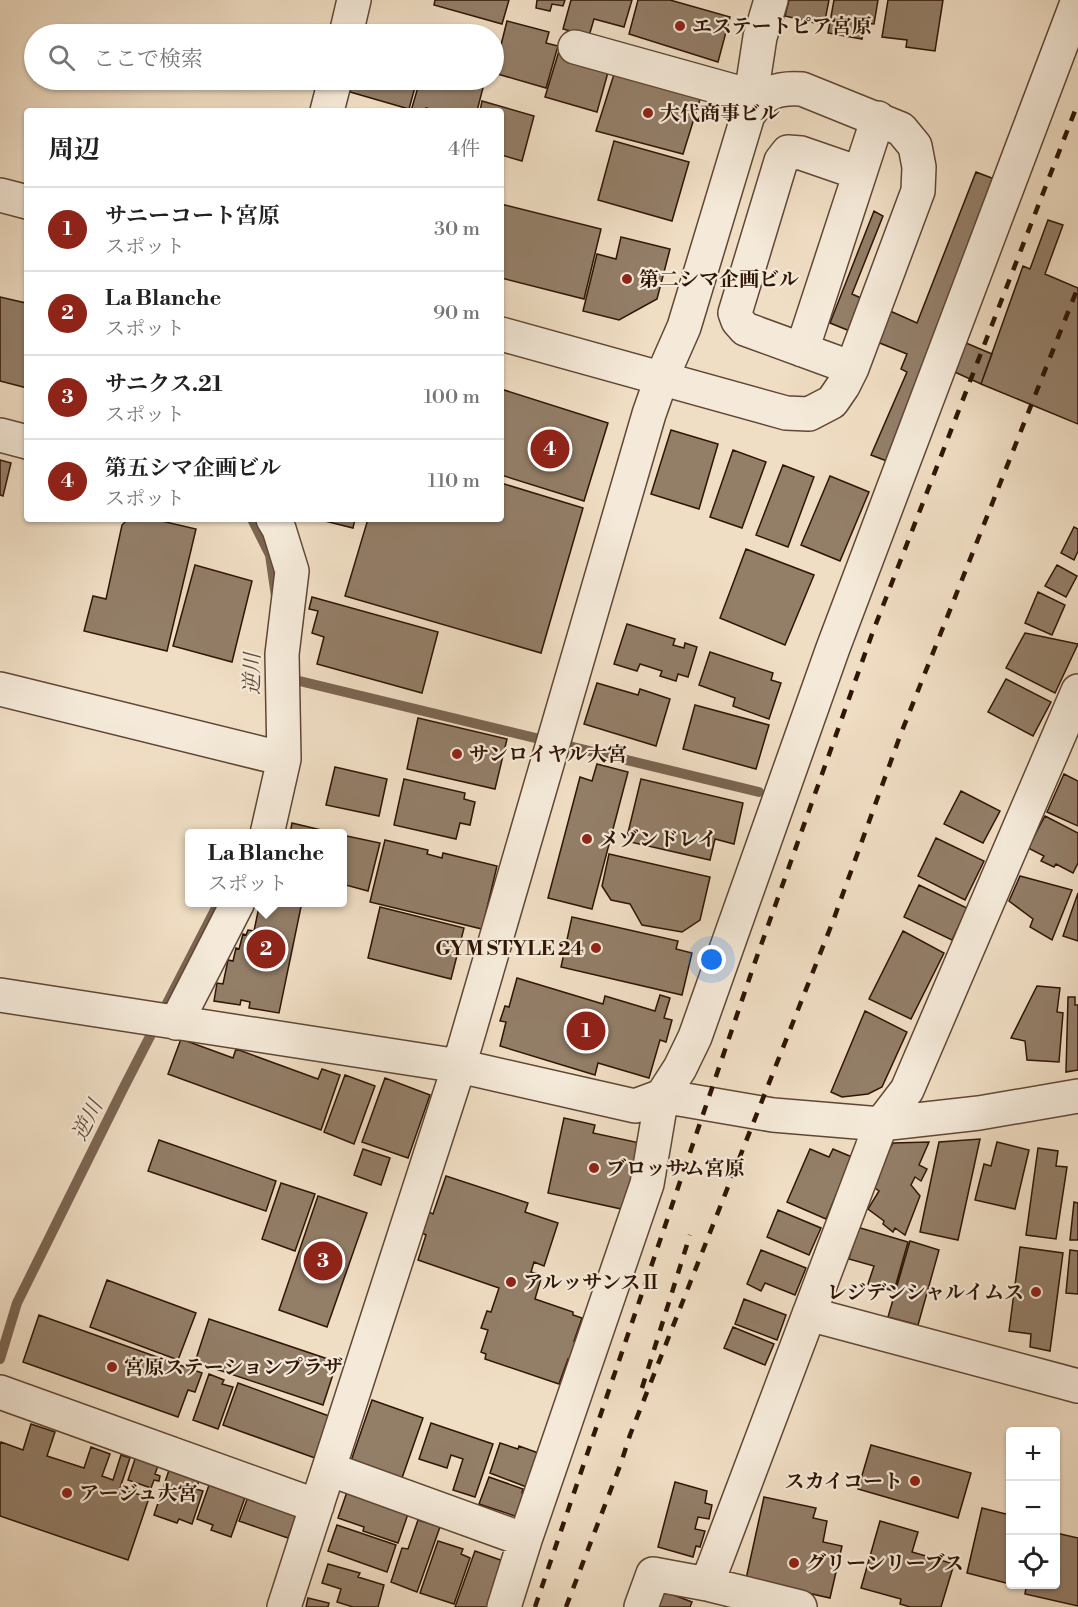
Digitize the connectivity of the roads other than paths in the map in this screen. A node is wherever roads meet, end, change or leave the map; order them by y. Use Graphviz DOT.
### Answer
graph roads {
  1 [pos="354,0"];
  2 [pos="771,0"];
  3 [pos="1078,0"];
  4 [pos="348,24"];
  5 [pos="575,47"];
  6 [pos="756,61"];
  7 [pos="786,88"];
  8 [pos="332,90"];
  9 [pos="750,105"];
  10 [pos="328,108"];
  11 [pos="878,118"];
  12 [pos="859,173"];
  13 [pos="0,195"];
  14 [pos="24,201"];
  15 [pos="504,335"];
  16 [pos="802,350"];
  17 [pos="852,368"];
  18 [pos="662,377"];
  19 [pos="0,435"];
  20 [pos="24,441"];
  21 [pos="275,522"];
  22 [pos="0,689"];
  23 [pos="1078,691"];
  24 [pos="283,758"];
  25 [pos="268,829"];
  26 [pos="236,907"];
  27 [pos="0,995"];
  28 [pos="174,1023"];
  29 [pos="459,1066"];
  30 [pos="662,1096"];
  31 [pos="1078,1096"];
  32 [pos="881,1124"];
  33 [pos="808,1314"];
  34 [pos="1078,1386"];
  35 [pos="7,1395"];
  36 [pos="329,1469"];
  37 [pos="317,1506"];
  38 [pos="525,1540"];
  39 [pos="707,1584"];
  40 [pos="284,1607"];
  41 [pos="504,1607"];
  42 [pos="641,1607"];
  43 [pos="800,1607"];
  1 -- 4 [label="street"];
  2 -- 6 [label="street"];
  3 -- 30 [label="street"];
  5 -- 9 [label="street"];
  6 -- 7 [label="street"];
  6 -- 9 [label="street"];
  7 -- 9 [label="street"];
  7 -- 11 [label="street"];
  8 -- 10 [label="street"];
  9 -- 18 [label="street"];
  11 -- 12 [label="street"];
  11 -- 17 [label="street"];
  12 -- 16 [label="street"];
  12 -- 16 [label="street"];
  13 -- 14 [label="street"];
  15 -- 18 [label="street"];
  16 -- 17 [label="street"];
  17 -- 18 [label="street"];
  18 -- 29 [label="street"];
  19 -- 20 [label="street"];
  21 -- 24 [label="street"];
  22 -- 24 [label="street"];
  23 -- 32 [label="street"];
  24 -- 25 [label="street"];
  26 -- 28 [label="street"];
  27 -- 28 [label="street"];
  28 -- 29 [label="street"];
  29 -- 30 [label="street"];
  29 -- 36 [label="street"];
  30 -- 32 [label="street"];
  30 -- 38 [label="street"];
  31 -- 32 [label="street"];
  32 -- 33 [label="street"];
  33 -- 34 [label="street"];
  33 -- 39 [label="street"];
  35 -- 37 [label="street"];
  36 -- 37 [label="street"];
  36 -- 38 [label="street"];
  37 -- 40 [label="street"];
  38 -- 41 [label="street"];
  39 -- 42 [label="street"];
  39 -- 43 [label="street"];
}
